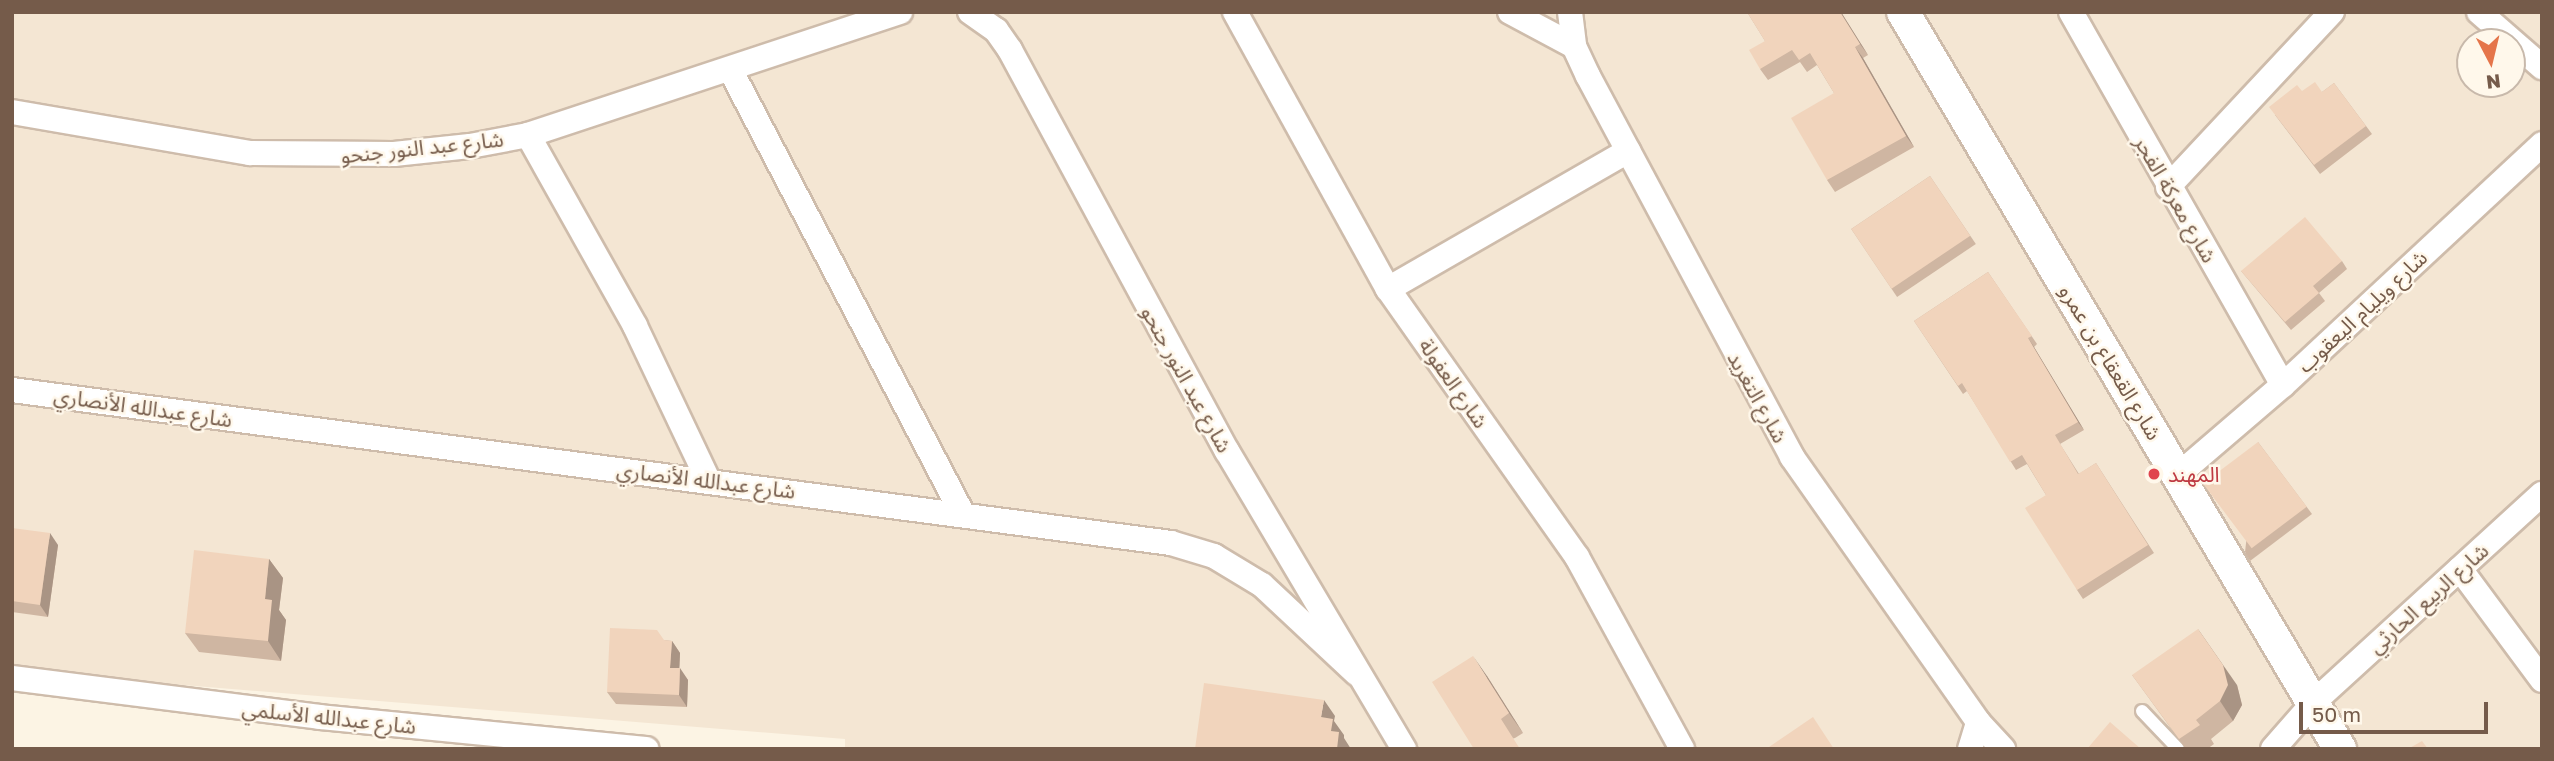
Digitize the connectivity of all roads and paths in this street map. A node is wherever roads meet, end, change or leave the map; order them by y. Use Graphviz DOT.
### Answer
graph roads {
  1 [pos="900,12"];
  2 [pos="970,12"];
  3 [pos="1235,12"];
  4 [pos="1510,12"];
  5 [pos="1570,12"];
  6 [pos="1903,12"];
  7 [pos="2071,12"];
  8 [pos="2332,12"];
  9 [pos="2479,12"];
  10 [pos="1574,46"];
  11 [pos="2542,67"];
  12 [pos="731,71"];
  13 [pos="12,112"];
  14 [pos="528,135"];
  15 [pos="2542,144"];
  16 [pos="1628,151"];
  17 [pos="2168,187"];
  18 [pos="1388,289"];
  19 [pos="2283,384"];
  20 [pos="12,390"];
  21 [pos="2178,475"];
  22 [pos="708,480"];
  23 [pos="2542,494"];
  24 [pos="962,513"];
  25 [pos="2460,569"];
  26 [pos="1356,673"];
  27 [pos="12,678"];
  28 [pos="2542,680"];
  29 [pos="2314,702"];
  30 [pos="2142,711"];
  31 [pos="1978,723"];
  32 [pos="646,749"];
  33 [pos="1404,749"];
  34 [pos="1682,749"];
  35 [pos="1970,749"];
  36 [pos="2003,749"];
  37 [pos="2178,749"];
  38 [pos="2273,749"];
  39 [pos="2340,749"];
  1 -- 12 [label="street, شارع عبد النور جنحو"];
  2 -- 26 [label="street, شارع عبد النور جنحو"];
  3 -- 18 [label="street, شارع العفولة"];
  4 -- 10 [label="street"];
  5 -- 10 [label="street, شارع التغريد"];
  6 -- 21 [label="street, شارع القعقاع بن عمرو"];
  7 -- 17 [label="street, شارع معركة الفجر"];
  8 -- 17 [label="street"];
  9 -- 11 [label="street"];
  10 -- 16 [label="street, شارع التغريد"];
  12 -- 14 [label="street, شارع عبد النور جنحو"];
  12 -- 24 [label="street"];
  13 -- 14 [label="street, شارع عبد النور جنحو"];
  14 -- 22 [label="street"];
  15 -- 19 [label="street, شارع ويليام اليعقوب"];
  16 -- 18 [label="street"];
  16 -- 31 [label="street, شارع التغريد"];
  17 -- 19 [label="street, شارع معركة الفجر"];
  18 -- 34 [label="street, شارع العفولة"];
  19 -- 21 [label="street, شارع ويليام اليعقوب"];
  20 -- 22 [label="street, شارع عبدالله الأنصاري"];
  21 -- 29 [label="street, شارع القعقاع بن عمرو"];
  22 -- 24 [label="street, شارع عبدالله الأنصاري"];
  23 -- 25 [label="street, شارع الربيع الحارثي"];
  24 -- 26 [label="street, شارع عبدالله الأنصاري"];
  25 -- 28 [label="street"];
  25 -- 29 [label="street, شارع الربيع الحارثي"];
  26 -- 33 [label="street, شارع عبد النور جنحو"];
  27 -- 32 [label="street, شارع عبدالله الأسلمي"];
  29 -- 38 [label="street, شارع الربيع الحارثي"];
  29 -- 39 [label="street, شارع القعقاع بن عمرو"];
  30 -- 37 [label="lane"];
  31 -- 35 [label="street"];
  31 -- 36 [label="street, شارع التغريد"];
}
